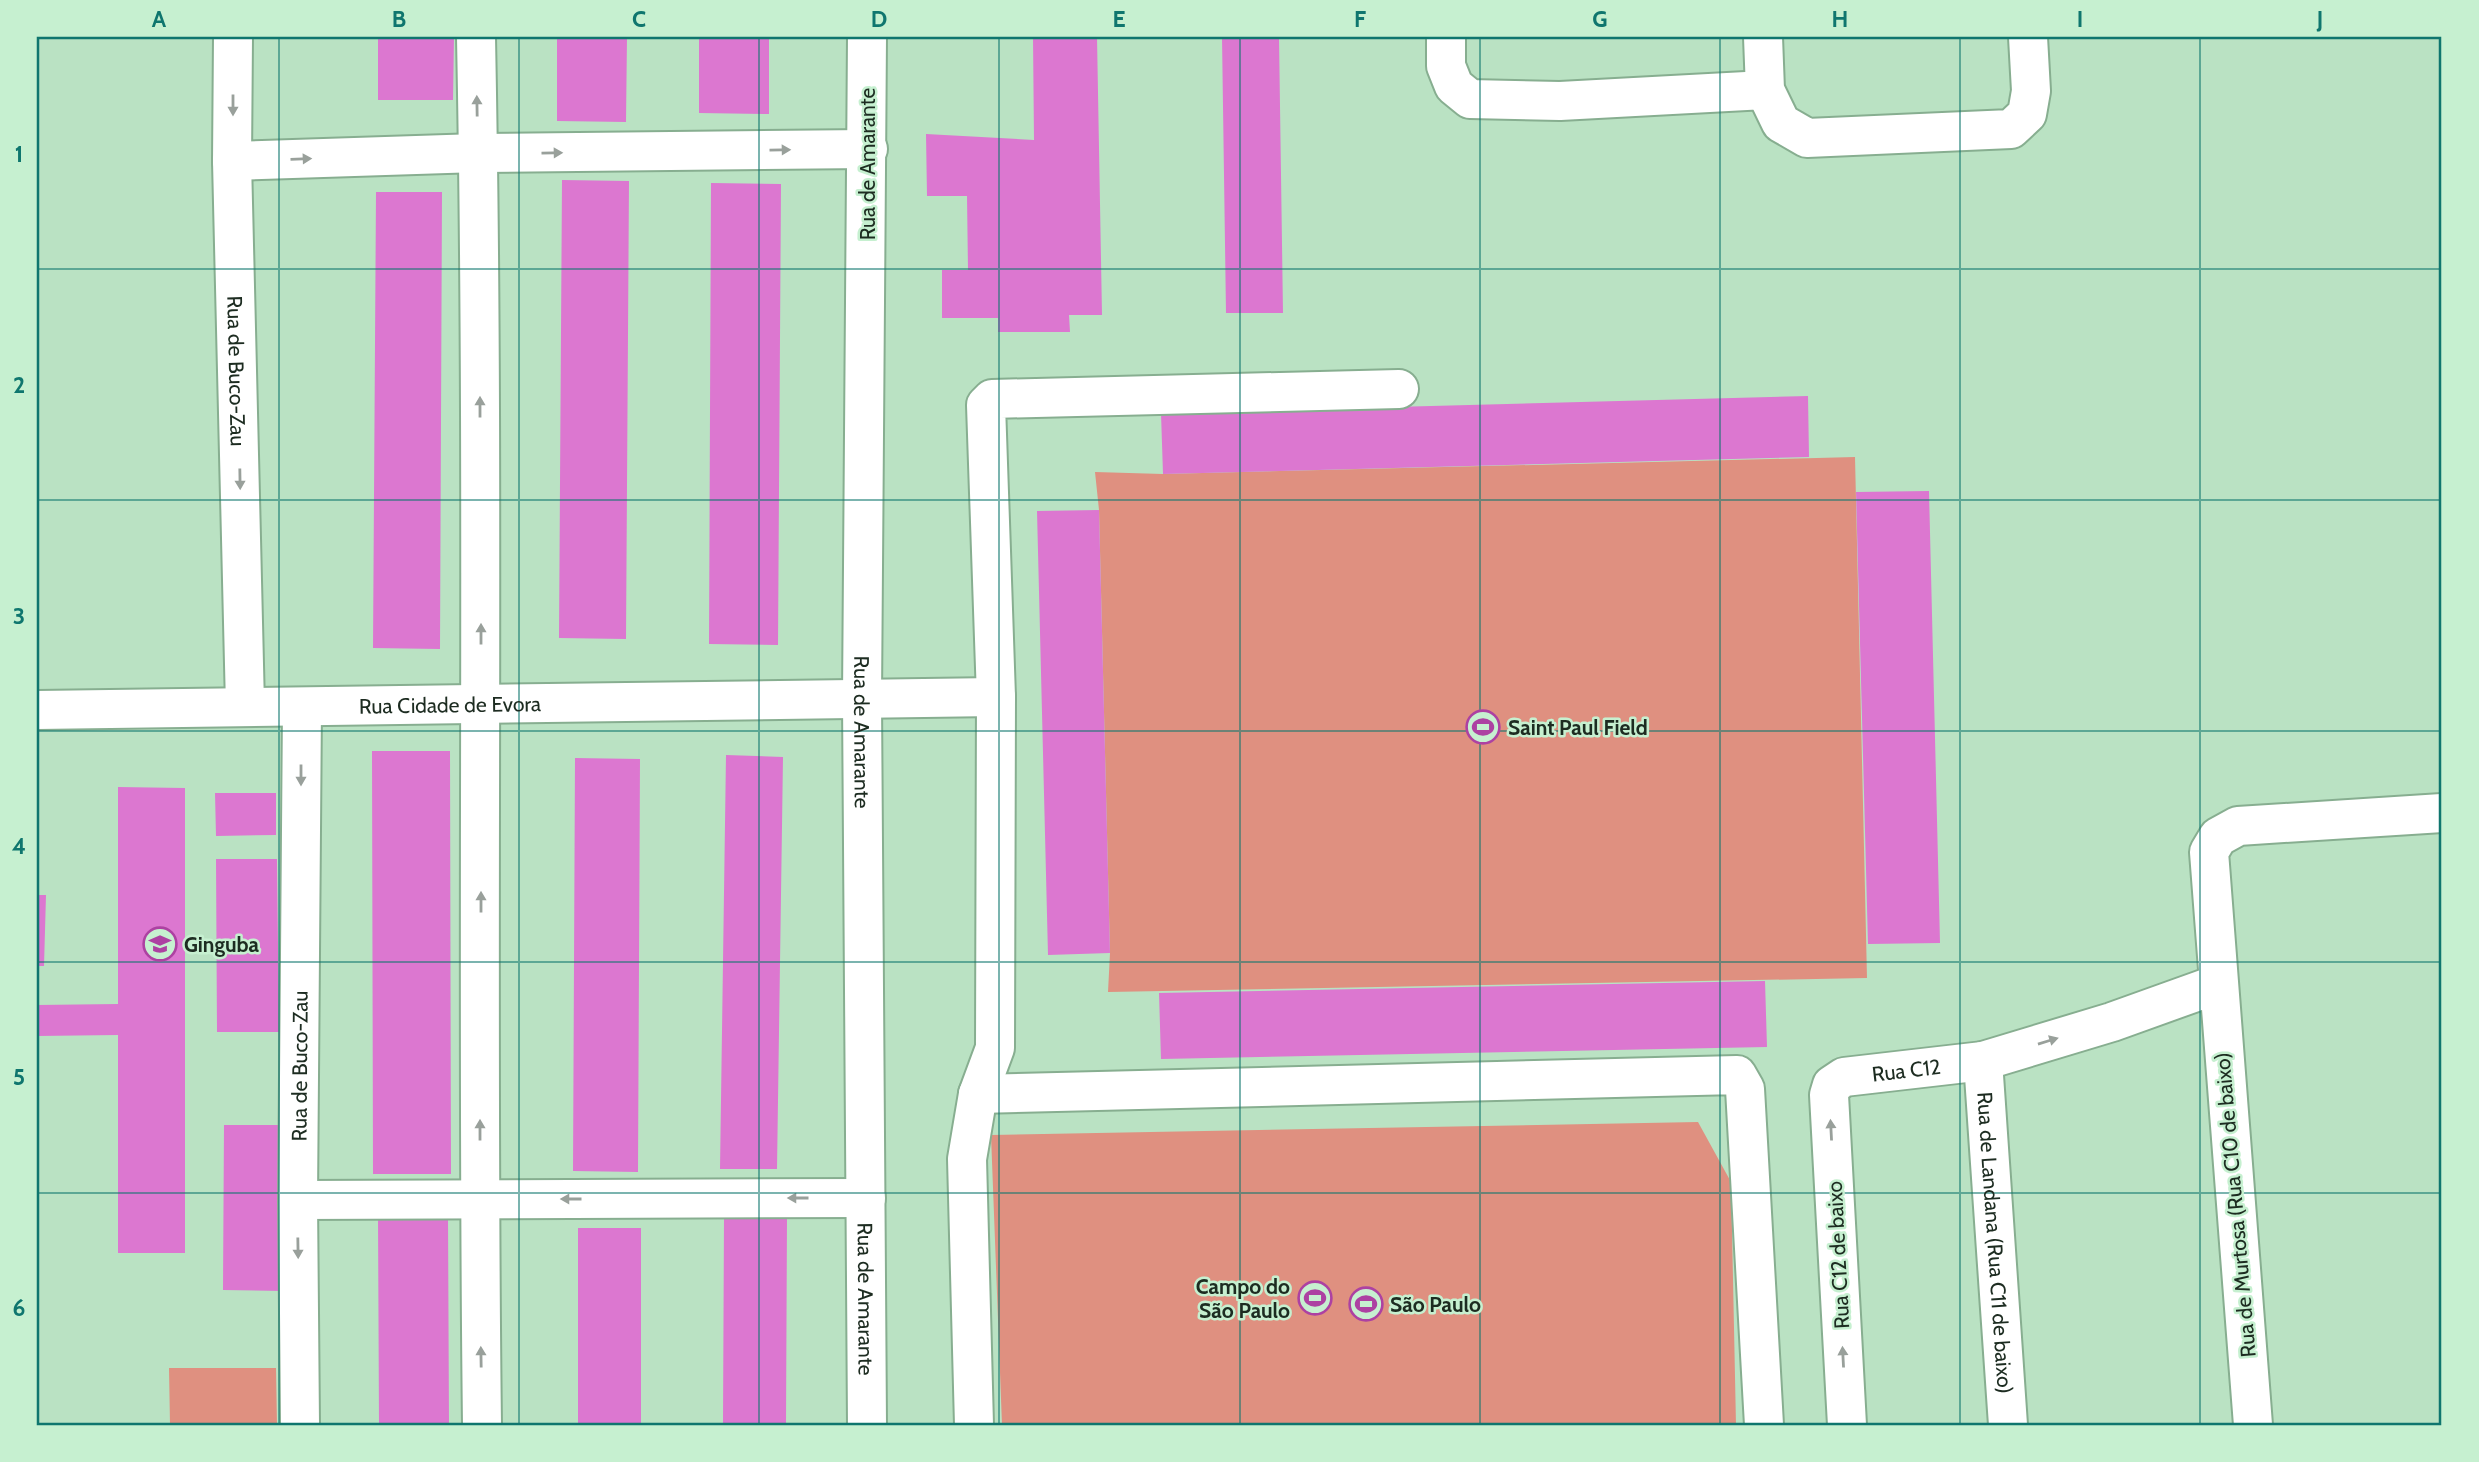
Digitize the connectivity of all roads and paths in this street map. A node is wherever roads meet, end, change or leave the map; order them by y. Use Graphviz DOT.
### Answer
graph roads {
  1 [pos="233,37"];
  2 [pos="476,37"];
  3 [pos="867,37"];
  4 [pos="1446,37"];
  5 [pos="1763,37"];
  6 [pos="2028,37"];
  7 [pos="1765,90"];
  8 [pos="868,149"];
  9 [pos="478,153"];
  10 [pos="232,161"];
  11 [pos="1399,389"];
  12 [pos="996,697"];
  13 [pos="862,699"];
  14 [pos="482,702"];
  15 [pos="245,706"];
  16 [pos="302,707"];
  17 [pos="37,710"];
  18 [pos="2442,813"];
  19 [pos="2218,984"];
  20 [pos="1983,1061"];
  21 [pos="1832,1085"];
  22 [pos="978,1094"];
  23 [pos="866,1198"];
  24 [pos="479,1199"];
  25 [pos="298,1200"];
  26 [pos="300,1425"];
  27 [pos="482,1425"];
  28 [pos="867,1425"];
  29 [pos="974,1425"];
  30 [pos="1764,1425"];
  31 [pos="1847,1425"];
  32 [pos="2008,1425"];
  33 [pos="2253,1425"];
  1 -- 10 [label="street, Rua de Buco-Zau, one-way"];
  9 -- 2 [label="street, one-way"];
  3 -- 8 [label="street, Rua de Amarante"];
  4 -- 7 [label="street"];
  5 -- 7 [label="street"];
  6 -- 7 [label="street"];
  9 -- 8 [label="street, one-way"];
  8 -- 13 [label="street, Rua de Amarante"];
  10 -- 9 [label="street, one-way"];
  14 -- 9 [label="street, one-way"];
  10 -- 15 [label="street, Rua de Buco-Zau, one-way"];
  11 -- 12 [label="street"];
  12 -- 13 [label="street, Rua Cidade de Evora"];
  12 -- 22 [label="street"];
  13 -- 14 [label="street, Rua Cidade de Evora"];
  13 -- 23 [label="street, Rua de Amarante"];
  14 -- 16 [label="street, Rua Cidade de Evora"];
  24 -- 14 [label="street, one-way"];
  15 -- 16 [label="street, Rua Cidade de Evora"];
  15 -- 17 [label="street, Rua Cidade de Evora"];
  16 -- 25 [label="street, Rua de Buco-Zau, one-way"];
  18 -- 19 [label="street, Rua de Murtosa (Rua C10 de baixo)"];
  20 -- 19 [label="street, Rua C12, one-way"];
  19 -- 33 [label="street, Rua de Murtosa (Rua C10 de baixo)"];
  20 -- 21 [label="street, Rua C12"];
  20 -- 32 [label="street, Rua de Landana (Rua C11 de baixo)"];
  31 -- 21 [label="street, Rua C12 de baixo, one-way"];
  22 -- 29 [label="street"];
  22 -- 30 [label="street"];
  23 -- 24 [label="street, one-way"];
  23 -- 28 [label="street, Rua de Amarante"];
  24 -- 25 [label="street"];
  27 -- 24 [label="street, one-way"];
  25 -- 26 [label="street, Rua de Buco-Zau, one-way"];
}
